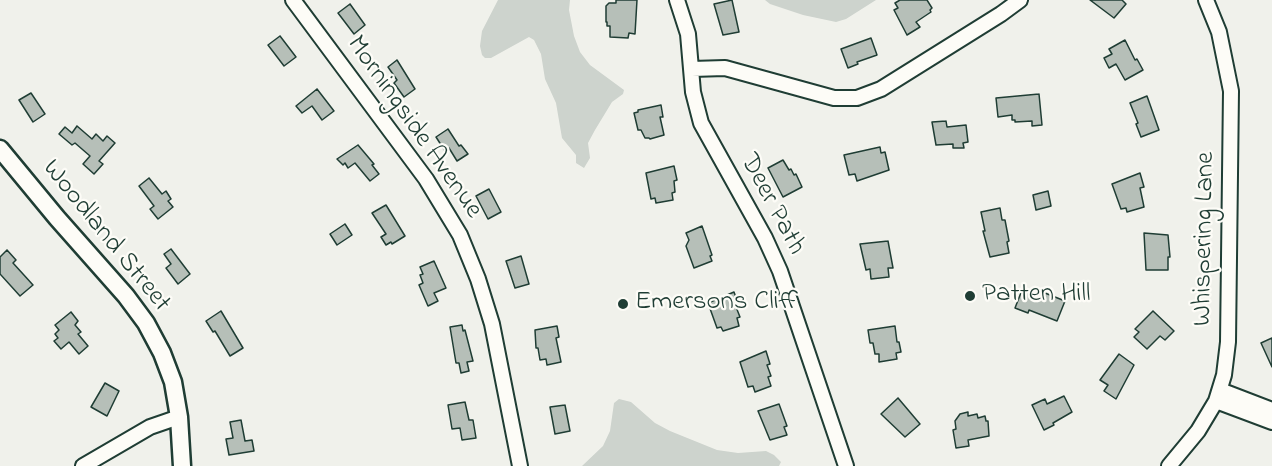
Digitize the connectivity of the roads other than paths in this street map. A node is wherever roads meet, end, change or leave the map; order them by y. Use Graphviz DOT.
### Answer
graph roads {
  1 [pos="293,0"];
  2 [pos="677,0"];
  3 [pos="1020,0"];
  4 [pos="1206,0"];
  5 [pos="692,69"];
  6 [pos="0,149"];
  7 [pos="1218,396"];
  8 [pos="1272,410"];
  9 [pos="179,417"];
  10 [pos="1272,422"];
  11 [pos="83,466"];
  12 [pos="182,466"];
  13 [pos="520,466"];
  14 [pos="846,466"];
  15 [pos="1169,466"];
  1 -- 13 [label="street, Morningside Avenue"];
  2 -- 5 [label="street, Deer Path"];
  3 -- 5 [label="street"];
  4 -- 7 [label="street, Whispering Lane"];
  5 -- 14 [label="street, Deer Path"];
  6 -- 9 [label="street, Woodland Street"];
  7 -- 8 [label="street"];
  7 -- 10 [label="street"];
  7 -- 15 [label="street, Whispering Lane"];
  9 -- 11 [label="street"];
  9 -- 12 [label="street, Woodland Street"];
}
